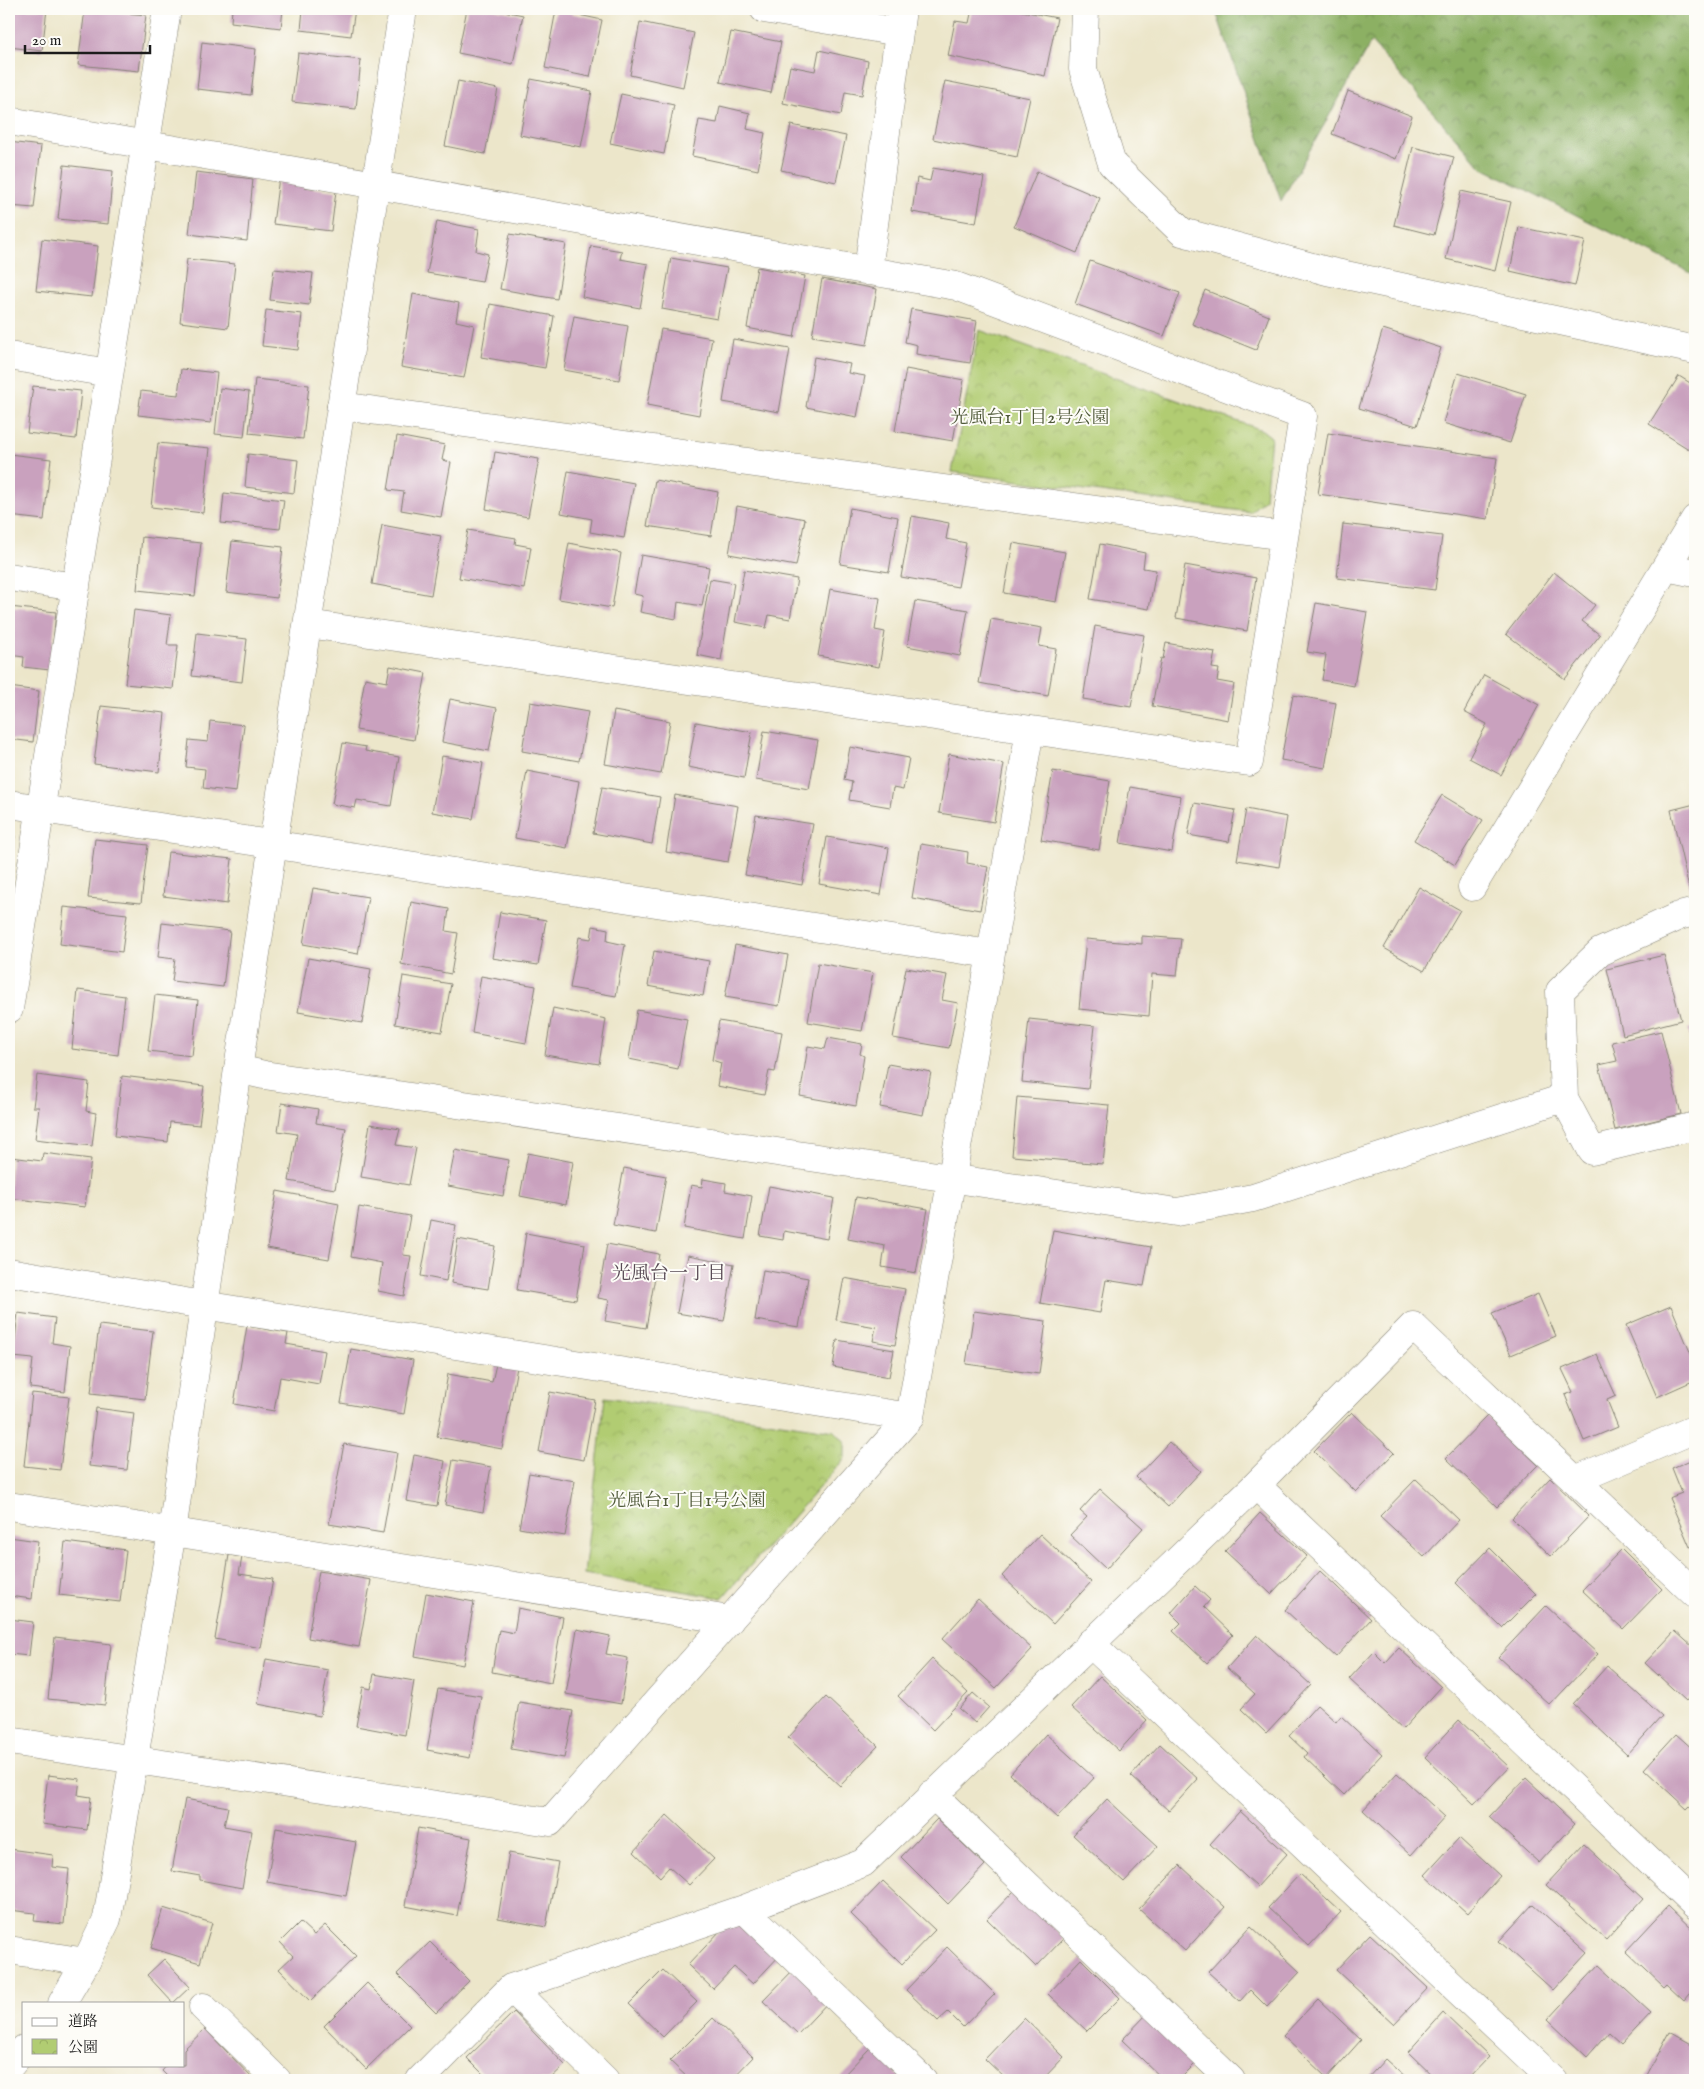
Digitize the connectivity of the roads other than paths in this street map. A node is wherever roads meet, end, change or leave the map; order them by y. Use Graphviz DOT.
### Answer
graph roads {
  1 [pos="167,9"];
  2 [pos="403,9"];
  3 [pos="764,9"];
  4 [pos="1085,9"];
  5 [pos="901,20"];
  6 [pos="9,121"];
  7 [pos="145,145"];
  8 [pos="375,185"];
  9 [pos="868,271"];
  10 [pos="1695,350"];
  11 [pos="9,356"];
  12 [pos="109,373"];
  13 [pos="341,406"];
  14 [pos="1695,519"];
  15 [pos="1284,536"];
  16 [pos="1666,567"];
  17 [pos="1695,573"];
  18 [pos="9,577"];
  19 [pos="76,587"];
  20 [pos="308,624"];
  21 [pos="1030,730"];
  22 [pos="9,804"];
  23 [pos="40,809"];
  24 [pos="274,846"];
  25 [pos="1472,887"];
  26 [pos="1695,912"];
  27 [pos="990,954"];
  28 [pos="9,1009"];
  29 [pos="238,1070"];
  30 [pos="1564,1098"];
  31 [pos="1695,1126"];
  32 [pos="952,1178"];
  33 [pos="9,1272"];
  34 [pos="203,1304"];
  35 [pos="910,1417"];
  36 [pos="1695,1429"];
  37 [pos="1575,1480"];
  38 [pos="1256,1485"];
  39 [pos="9,1506"];
  40 [pos="172,1532"];
  41 [pos="1695,1594"];
  42 [pos="730,1620"];
  43 [pos="1090,1644"];
  44 [pos="9,1741"];
  45 [pos="134,1760"];
  46 [pos="932,1794"];
  47 [pos="1695,1904"];
  48 [pos="744,1909"];
  49 [pos="9,1950"];
  50 [pos="86,1962"];
  51 [pos="511,1988"];
  52 [pos="63,2002"];
  53 [pos="203,2007"];
  54 [pos="22,2051"];
  55 [pos="9,2067"];
  56 [pos="277,2080"];
  57 [pos="420,2080"];
  58 [pos="605,2080"];
  59 [pos="923,2080"];
  60 [pos="1231,2080"];
  61 [pos="1553,2080"];
  1 -- 7 [label="street"];
  2 -- 8 [label="street"];
  3 -- 5 [label="street"];
  4 -- 10 [label="street"];
  5 -- 9 [label="street"];
  6 -- 7 [label="street"];
  7 -- 8 [label="street"];
  7 -- 12 [label="street"];
  8 -- 9 [label="street"];
  8 -- 13 [label="street"];
  9 -- 15 [label="street"];
  11 -- 12 [label="street"];
  12 -- 19 [label="street"];
  13 -- 15 [label="street"];
  13 -- 20 [label="street"];
  14 -- 16 [label="street"];
  15 -- 21 [label="street"];
  16 -- 17 [label="street"];
  16 -- 25 [label="street"];
  18 -- 19 [label="street"];
  19 -- 23 [label="street"];
  20 -- 21 [label="street"];
  20 -- 24 [label="street"];
  21 -- 27 [label="street"];
  22 -- 23 [label="street"];
  23 -- 24 [label="street"];
  23 -- 28 [label="street"];
  24 -- 27 [label="street"];
  24 -- 29 [label="street"];
  26 -- 30 [label="street"];
  27 -- 32 [label="street"];
  29 -- 32 [label="street"];
  29 -- 34 [label="street"];
  30 -- 31 [label="street"];
  30 -- 32 [label="street"];
  32 -- 35 [label="street"];
  33 -- 34 [label="street"];
  34 -- 35 [label="street"];
  34 -- 40 [label="street"];
  35 -- 42 [label="street"];
  36 -- 37 [label="street"];
  37 -- 38 [label="street"];
  37 -- 41 [label="street"];
  38 -- 43 [label="street"];
  38 -- 47 [label="street"];
  39 -- 40 [label="street"];
  40 -- 42 [label="street"];
  40 -- 45 [label="street"];
  42 -- 45 [label="street"];
  43 -- 46 [label="street"];
  43 -- 61 [label="street"];
  44 -- 45 [label="street"];
  45 -- 50 [label="street"];
  46 -- 48 [label="street"];
  46 -- 60 [label="street"];
  48 -- 51 [label="street"];
  48 -- 59 [label="street"];
  49 -- 50 [label="street"];
  50 -- 52 [label="street"];
  51 -- 57 [label="street"];
  51 -- 58 [label="street"];
  53 -- 56 [label="street"];
  54 -- 55 [label="street"];
}
